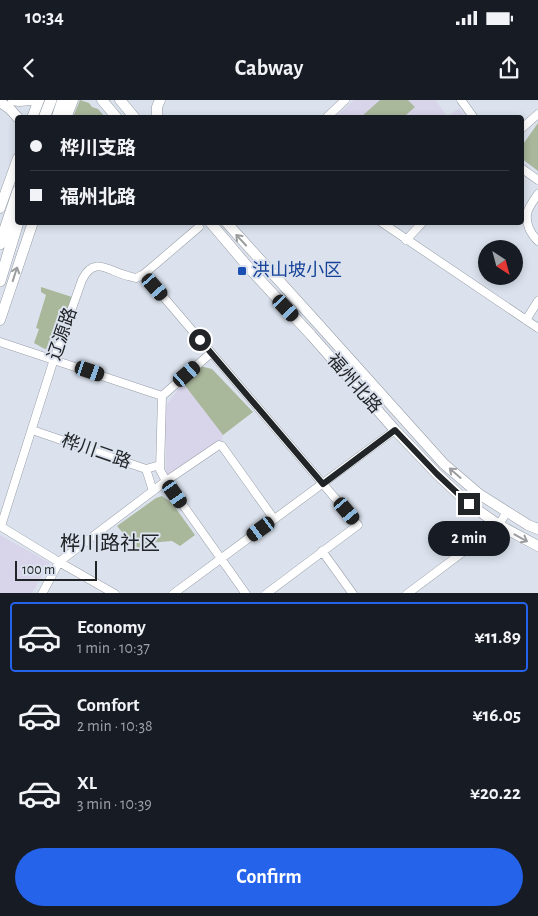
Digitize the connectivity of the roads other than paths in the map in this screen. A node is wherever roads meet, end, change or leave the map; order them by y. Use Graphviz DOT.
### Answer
graph roads {
  1 [pos="13,100"];
  2 [pos="32,100"];
  3 [pos="39,100"];
  4 [pos="51,100"];
  5 [pos="63,100"];
  6 [pos="73,100"];
  7 [pos="101,100"];
  8 [pos="120,100"];
  9 [pos="160,100"];
  10 [pos="345,100"];
  11 [pos="461,100"];
  12 [pos="0,102"];
  13 [pos="538,114"];
  14 [pos="16,115"];
  15 [pos="33,115"];
  16 [pos="45,115"];
  17 [pos="57,115"];
  18 [pos="67,115"];
  19 [pos="113,115"];
  20 [pos="132,115"];
  21 [pos="157,115"];
  22 [pos="329,115"];
  23 [pos="472,115"];
  24 [pos="524,126"];
  25 [pos="15,166"];
  26 [pos="524,170"];
  27 [pos="538,180"];
  28 [pos="538,194"];
  29 [pos="0,208"];
  30 [pos="15,212"];
  31 [pos="31,225"];
  32 [pos="213,225"];
  33 [pos="229,225"];
  34 [pos="385,225"];
  35 [pos="420,225"];
  36 [pos="13,226"];
  37 [pos="198,227"];
  38 [pos="406,240"];
  39 [pos="538,241"];
  40 [pos="0,244"];
  41 [pos="144,274"];
  42 [pos="0,281"];
  43 [pos="538,301"];
  44 [pos="0,320"];
  45 [pos="526,320"];
  46 [pos="538,328"];
  47 [pos="0,342"];
  48 [pos="211,353"];
  49 [pos="54,359"];
  50 [pos="162,396"];
  51 [pos="32,430"];
  52 [pos="395,430"];
  53 [pos="160,465"];
  54 [pos="146,469"];
  55 [pos="166,481"];
  56 [pos="323,484"];
  57 [pos="153,491"];
  58 [pos="507,511"];
  59 [pos="274,519"];
  60 [pos="499,525"];
  61 [pos="1,526"];
  62 [pos="538,529"];
  63 [pos="538,546"];
  64 [pos="322,551"];
  65 [pos="220,558"];
  66 [pos="59,562"];
  67 [pos="43,593"];
  68 [pos="113,593"];
  69 [pos="174,593"];
  70 [pos="245,593"];
  71 [pos="267,593"];
  72 [pos="352,593"];
  73 [pos="408,593"];
  1 -- 2 [label="main road"];
  3 -- 15 [label="main road"];
  4 -- 16 [label="highway"];
  5 -- 17 [label="highway"];
  6 -- 18 [label="main road"];
  7 -- 19 [label="main road"];
  8 -- 20 [label="main road"];
  9 -- 21 [label="main road"];
  10 -- 22 [label="street"];
  11 -- 23 [label="street"];
  12 -- 14 [label="main road"];
  13 -- 24 [label="street"];
  25 -- 29 [label="main road"];
  26 -- 27 [label="street"];
  28 -- 39 [label="street"];
  30 -- 36 [label="highway"];
  44 -- 31 [label="main road, one-way"];
  32 -- 52 [label="main road, 福州北路"];
  58 -- 33 [label="main road, 福州北路, one-way"];
  34 -- 38 [label="street"];
  35 -- 38 [label="street"];
  36 -- 40 [label="highway"];
  36 -- 42 [label="highway"];
  37 -- 41 [label="street"];
  38 -- 45 [label="street"];
  41 -- 48 [label="street"];
  41 -- 49 [label="street, 辽源路"];
  43 -- 45 [label="street"];
  45 -- 46 [label="street"];
  47 -- 49 [label="street"];
  48 -- 50 [label="street"];
  48 -- 56 [label="street"];
  49 -- 50 [label="street"];
  49 -- 51 [label="street, 辽源路"];
  50 -- 53 [label="street"];
  51 -- 54 [label="street, 桦川二路"];
  51 -- 61 [label="street, 辽源路"];
  52 -- 56 [label="street"];
  52 -- 60 [label="main road, 福州北路"];
  53 -- 54 [label="street, 桦川二路"];
  53 -- 55 [label="street"];
  54 -- 57 [label="street"];
  55 -- 57 [label="street"];
  55 -- 59 [label="street"];
  55 -- 65 [label="street"];
  56 -- 59 [label="street"];
  56 -- 64 [label="street"];
  57 -- 66 [label="street"];
  58 -- 60 [label="street"];
  58 -- 62 [label="main road, 福州北路"];
  59 -- 65 [label="street"];
  60 -- 63 [label="main road, 福州北路, one-way"];
  60 -- 73 [label="street"];
  61 -- 66 [label="street"];
  64 -- 71 [label="street"];
  64 -- 72 [label="street"];
  65 -- 69 [label="street"];
  65 -- 70 [label="street"];
  66 -- 67 [label="street"];
  66 -- 68 [label="street"];
}
